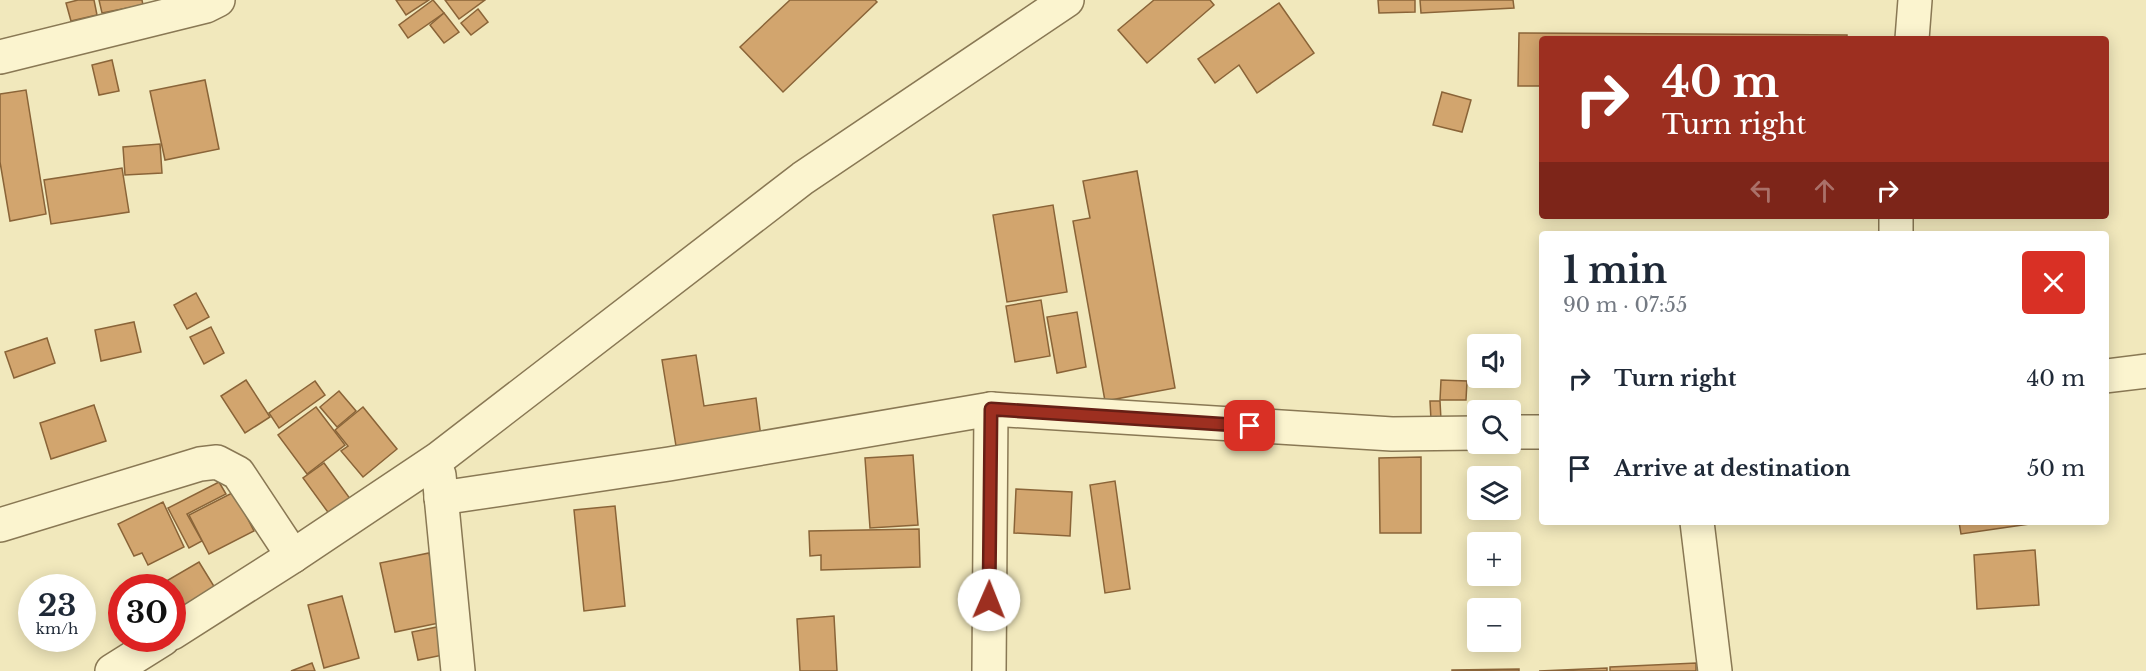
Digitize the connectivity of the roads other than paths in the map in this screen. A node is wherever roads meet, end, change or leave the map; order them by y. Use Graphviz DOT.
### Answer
graph roads {
  1 [pos="1067,0"];
  2 [pos="1915,0"];
  3 [pos="209,2"];
  4 [pos="1912,36"];
  5 [pos="0,57"];
  6 [pos="2146,371"];
  7 [pos="2109,376"];
  8 [pos="991,409"];
  9 [pos="1521,432"];
  10 [pos="1539,432"];
  11 [pos="1467,433"];
  12 [pos="438,459"];
  13 [pos="441,498"];
  14 [pos="0,525"];
  15 [pos="1697,525"];
  16 [pos="293,556"];
  17 [pos="186,624"];
  18 [pos="142,652"];
  19 [pos="112,671"];
  20 [pos="458,671"];
  21 [pos="989,671"];
  22 [pos="1715,671"];
  1 -- 12 [label="street"];
  2 -- 4 [label="street"];
  3 -- 5 [label="street"];
  6 -- 7 [label="street"];
  8 -- 11 [label="street"];
  8 -- 13 [label="street"];
  8 -- 21 [label="street"];
  9 -- 10 [label="street"];
  12 -- 13 [label="street"];
  12 -- 16 [label="street"];
  13 -- 20 [label="street"];
  14 -- 16 [label="street"];
  15 -- 22 [label="street"];
  16 -- 17 [label="street"];
  18 -- 19 [label="street"];
}
